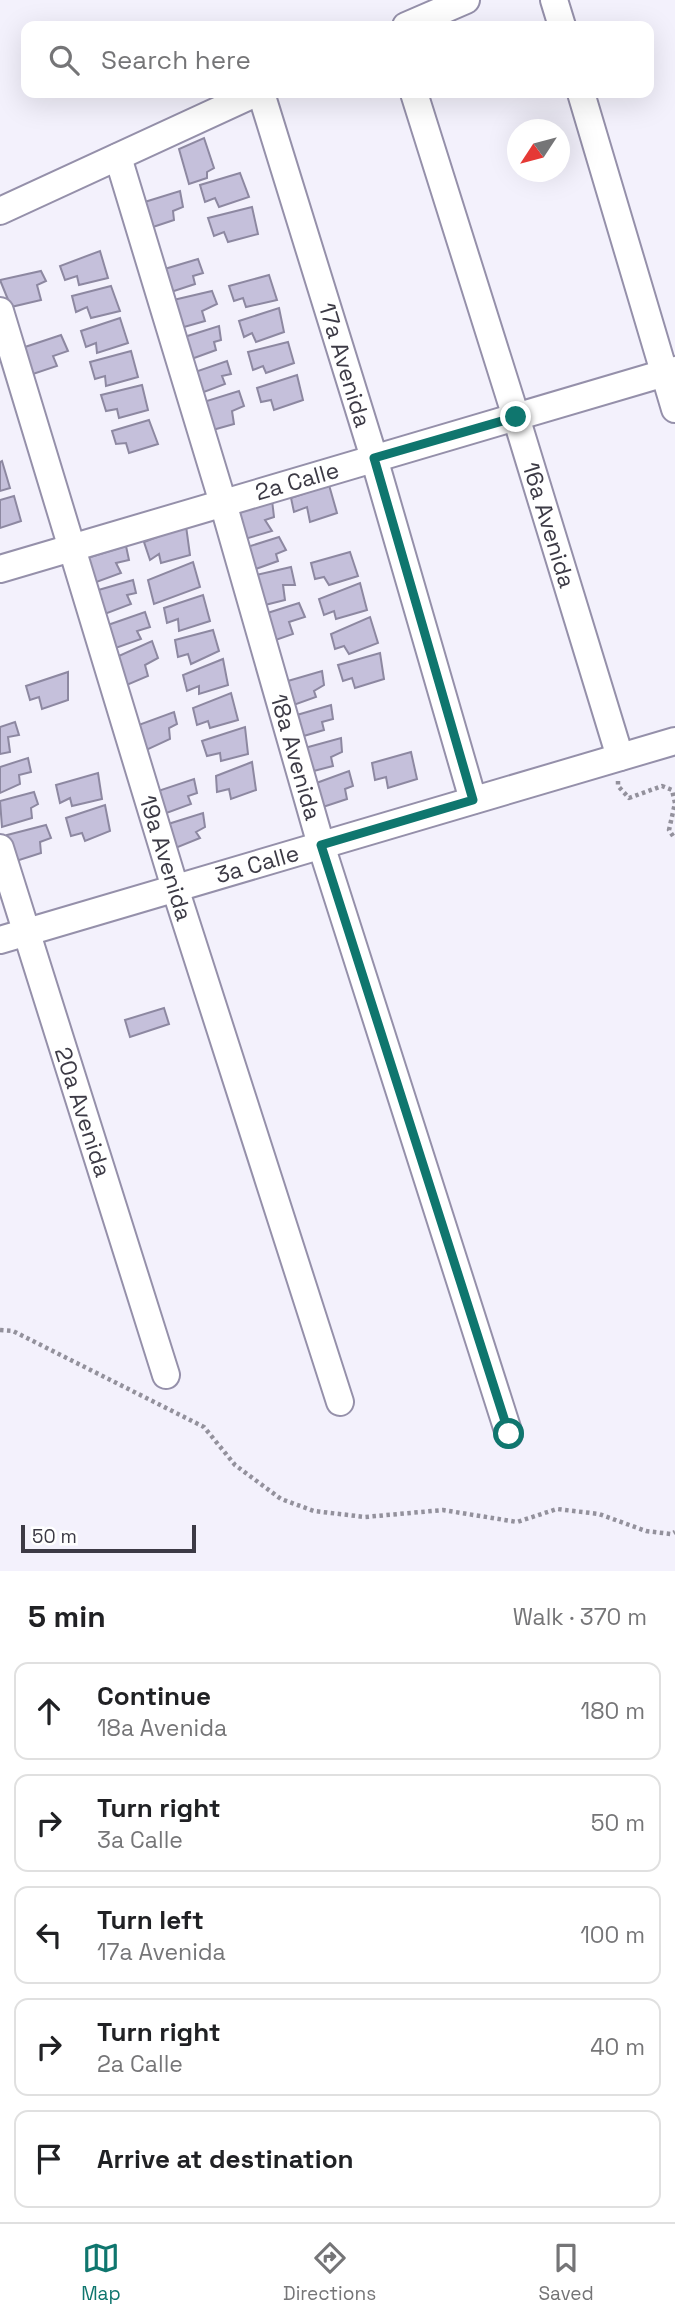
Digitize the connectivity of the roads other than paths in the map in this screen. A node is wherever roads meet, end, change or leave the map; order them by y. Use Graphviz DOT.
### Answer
graph roads {
  1 [pos="466,0"];
  2 [pos="554,0"];
  3 [pos="418,21"];
  4 [pos="560,21"];
  5 [pos="247,98"];
  6 [pos="260,98"];
  7 [pos="416,98"];
  8 [pos="583,98"];
  9 [pos="118,157"];
  10 [pos="0,211"];
  11 [pos="0,311"];
  12 [pos="670,372"];
  13 [pos="675,409"];
  14 [pos="516,417"];
  15 [pos="374,458"];
  16 [pos="223,503"];
  17 [pos="71,548"];
  18 [pos="0,569"];
  19 [pos="675,741"];
  20 [pos="620,757"];
  21 [pos="473,800"];
  22 [pos="321,845"];
  23 [pos="0,848"];
  24 [pos="175,888"];
  25 [pos="26,932"];
  26 [pos="0,940"];
  27 [pos="166,1376"];
  28 [pos="340,1402"];
  29 [pos="509,1434"];
  1 -- 3 [label="street"];
  2 -- 4 [label="street"];
  5 -- 9 [label="street"];
  6 -- 15 [label="street, 17a Avenida"];
  7 -- 14 [label="street, 16a Avenida"];
  8 -- 12 [label="street"];
  9 -- 10 [label="street"];
  9 -- 16 [label="street, 18a Avenida"];
  11 -- 17 [label="street, 19a Avenida"];
  12 -- 13 [label="street"];
  12 -- 14 [label="street, 2a Calle"];
  14 -- 15 [label="street, 2a Calle"];
  14 -- 20 [label="street, 16a Avenida"];
  15 -- 16 [label="street, 2a Calle"];
  15 -- 21 [label="street, 17a Avenida"];
  16 -- 17 [label="street, 2a Calle"];
  16 -- 22 [label="street, 18a Avenida"];
  17 -- 18 [label="street, 2a Calle"];
  17 -- 24 [label="street, 19a Avenida"];
  19 -- 20 [label="street, 3a Calle"];
  20 -- 21 [label="street, 3a Calle"];
  21 -- 22 [label="street, 3a Calle"];
  22 -- 24 [label="street, 3a Calle"];
  22 -- 29 [label="street, 18a Avenida"];
  23 -- 25 [label="street, 20a Avenida"];
  24 -- 25 [label="street, 3a Calle"];
  24 -- 28 [label="street, 19a Avenida"];
  25 -- 26 [label="street, 3a Calle"];
  25 -- 27 [label="street, 20a Avenida"];
}
